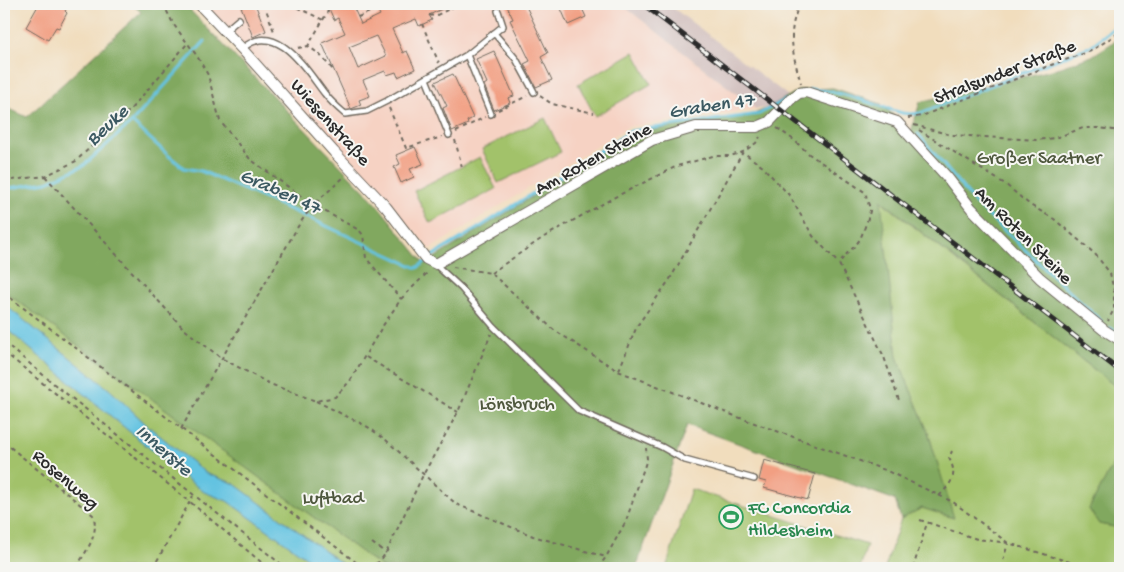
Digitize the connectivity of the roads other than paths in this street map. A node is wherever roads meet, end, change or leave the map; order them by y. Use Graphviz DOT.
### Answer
graph roads {
  1 [pos="199,4"];
  2 [pos="498,11"];
  3 [pos="239,19"];
  4 [pos="225,30"];
  5 [pos="494,33"];
  6 [pos="242,48"];
  7 [pos="466,55"];
  8 [pos="426,79"];
  9 [pos="534,92"];
  10 [pos="490,114"];
  11 [pos="449,135"];
  12 [pos="436,264"];
  13 [pos="1120,340"];
  14 [pos="754,479"];
  1 -- 4 [label="street, Wiesenstraße"];
  2 -- 5 [label="lane"];
  3 -- 4 [label="lane"];
  4 -- 6 [label="street, Wiesenstraße"];
  5 -- 7 [label="lane"];
  5 -- 9 [label="lane"];
  6 -- 8 [label="lane"];
  6 -- 12 [label="street, Wiesenstraße"];
  7 -- 8 [label="lane"];
  7 -- 10 [label="lane"];
  8 -- 11 [label="lane"];
  12 -- 13 [label="street, Am Roten Steine"];
  12 -- 14 [label="lane"];
}
